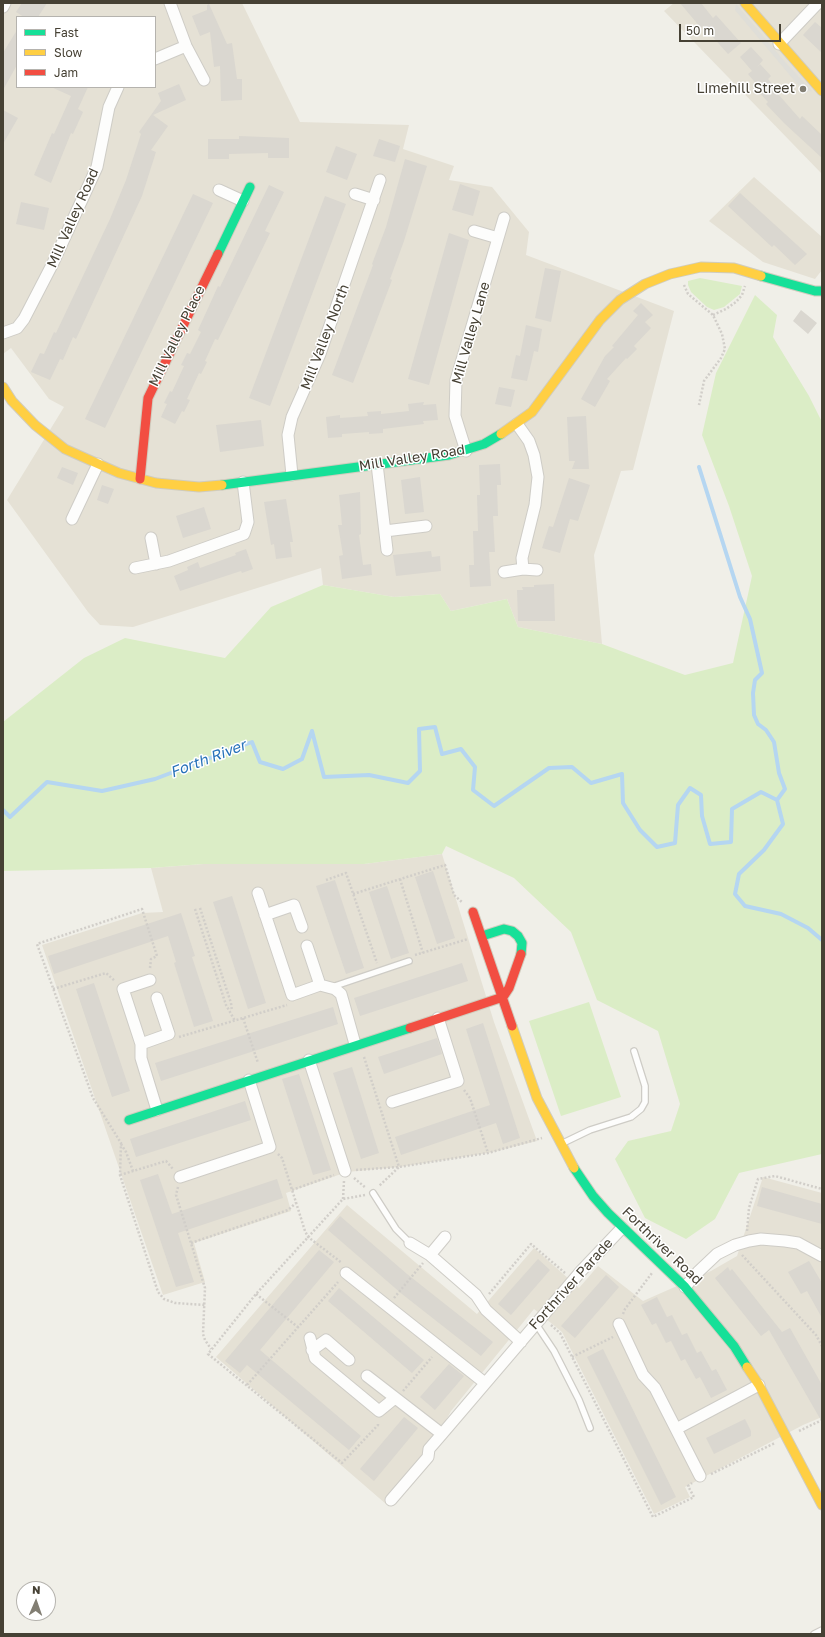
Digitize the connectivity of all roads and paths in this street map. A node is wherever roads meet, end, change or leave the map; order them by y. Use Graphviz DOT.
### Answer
graph roads {
  1 [pos="5,3"];
  2 [pos="170,3"];
  3 [pos="745,3"];
  4 [pos="818,3"];
  5 [pos="3,7"];
  6 [pos="779,44"];
  7 [pos="186,46"];
  8 [pos="156,59"];
  9 [pos="204,80"];
  10 [pos="118,88"];
  11 [pos="822,91"];
  12 [pos="380,180"];
  13 [pos="250,187"];
  14 [pos="220,190"];
  15 [pos="354,194"];
  16 [pos="374,200"];
  17 [pos="243,201"];
  18 [pos="504,218"];
  19 [pos="474,231"];
  20 [pos="498,238"];
  21 [pos="682,278"];
  22 [pos="746,282"];
  23 [pos="822,291"];
  24 [pos="713,315"];
  25 [pos="3,334"];
  26 [pos="3,387"];
  27 [pos="699,405"];
  28 [pos="517,424"];
  29 [pos="466,451"];
  30 [pos="98,464"];
  31 [pos="377,464"];
  32 [pos="292,475"];
  33 [pos="140,479"];
  34 [pos="242,482"];
  35 [pos="72,519"];
  36 [pos="426,526"];
  37 [pos="385,531"];
  38 [pos="151,538"];
  39 [pos="387,550"];
  40 [pos="156,564"];
  41 [pos="135,568"];
  42 [pos="523,569"];
  43 [pos="537,570"];
  44 [pos="504,572"];
  45 [pos="400,879"];
  46 [pos="326,880"];
  47 [pos="258,893"];
  48 [pos="353,894"];
  49 [pos="200,908"];
  50 [pos="195,909"];
  51 [pos="473,912"];
  52 [pos="266,915"];
  53 [pos="302,927"];
  54 [pos="482,936"];
  55 [pos="466,939"];
  56 [pos="307,946"];
  57 [pos="423,953"];
  58 [pos="410,961"];
  59 [pos="380,971"];
  60 [pos="150,980"];
  61 [pos="320,985"];
  62 [pos="332,988"];
  63 [pos="53,989"];
  64 [pos="123,989"];
  65 [pos="292,995"];
  66 [pos="503,997"];
  67 [pos="157,998"];
  68 [pos="232,1012"];
  69 [pos="243,1018"];
  70 [pos="438,1018"];
  71 [pos="235,1021"];
  72 [pos="168,1034"];
  73 [pos="141,1044"];
  74 [pos="355,1044"];
  75 [pos="634,1051"];
  76 [pos="309,1060"];
  77 [pos="262,1075"];
  78 [pos="250,1080"];
  79 [pos="458,1081"];
  80 [pos="392,1102"];
  81 [pos="157,1110"];
  82 [pos="128,1120"];
  83 [pos="554,1134"];
  84 [pos="121,1143"];
  85 [pos="559,1145"];
  86 [pos="270,1147"];
  87 [pos="488,1153"];
  88 [pos="399,1167"];
  89 [pos="133,1171"];
  90 [pos="345,1171"];
  91 [pos="120,1175"];
  92 [pos="180,1177"];
  93 [pos="822,1189"];
  94 [pos="292,1190"];
  95 [pos="372,1193"];
  96 [pos="343,1199"];
  97 [pos="296,1202"];
  98 [pos="622,1228"];
  99 [pos="746,1229"];
  100 [pos="308,1237"];
  101 [pos="445,1237"];
  102 [pos="191,1243"];
  103 [pos="410,1243"];
  104 [pos="735,1245"];
  105 [pos="430,1255"];
  106 [pos="822,1256"];
  107 [pos="346,1273"];
  108 [pos="649,1277"];
  109 [pos="573,1280"];
  110 [pos="685,1287"];
  111 [pos="256,1294"];
  112 [pos="396,1296"];
  113 [pos="481,1303"];
  114 [pos="205,1305"];
  115 [pos="538,1321"];
  116 [pos="298,1328"];
  117 [pos="620,1328"];
  118 [pos="310,1338"];
  119 [pos="521,1342"];
  120 [pos="822,1346"];
  121 [pos="440,1347"];
  122 [pos="211,1349"];
  123 [pos="312,1350"];
  124 [pos="572,1357"];
  125 [pos="349,1360"];
  126 [pos="367,1376"];
  127 [pos="485,1383"];
  128 [pos="247,1385"];
  129 [pos="759,1386"];
  130 [pos="395,1398"];
  131 [pos="379,1411"];
  132 [pos="822,1420"];
  133 [pos="812,1425"];
  134 [pos="590,1428"];
  135 [pos="676,1429"];
  136 [pos="442,1434"];
  137 [pos="787,1437"];
  138 [pos="701,1478"];
  139 [pos="391,1500"];
  140 [pos="822,1506"];
  141 [pos="822,1630"];
  142 [pos="814,1634"];
  1 -- 5 [label="street"];
  2 -- 7 [label="street"];
  3 -- 6 [label="street"];
  4 -- 6 [label="street"];
  6 -- 11 [label="street"];
  7 -- 8 [label="street"];
  7 -- 9 [label="street"];
  10 -- 25 [label="street, Mill Valley Road"];
  12 -- 16 [label="street, Mill Valley North"];
  13 -- 17 [label="street, Mill Valley Place"];
  14 -- 17 [label="street"];
  15 -- 16 [label="street"];
  16 -- 32 [label="street, Mill Valley North"];
  17 -- 33 [label="street, Mill Valley Place"];
  18 -- 20 [label="street, Mill Valley Lane"];
  19 -- 20 [label="street"];
  20 -- 29 [label="street, Mill Valley Lane"];
  21 -- 24 [label="path"];
  22 -- 24 [label="path"];
  23 -- 28 [label="street, Mill Valley Road"];
  24 -- 27 [label="path"];
  26 -- 30 [label="street, Mill Valley Road"];
  28 -- 29 [label="street, Mill Valley Road"];
  28 -- 42 [label="street"];
  29 -- 31 [label="street, Mill Valley Road"];
  30 -- 33 [label="street, Mill Valley Road"];
  30 -- 35 [label="street"];
  31 -- 32 [label="street, Mill Valley Road"];
  31 -- 37 [label="street"];
  32 -- 34 [label="street, Mill Valley Road"];
  33 -- 34 [label="street, Mill Valley Road"];
  34 -- 40 [label="street"];
  36 -- 37 [label="street"];
  37 -- 39 [label="street"];
  38 -- 40 [label="street"];
  40 -- 41 [label="street"];
  42 -- 43 [label="street"];
  42 -- 44 [label="street"];
  45 -- 48 [label="path"];
  45 -- 51 [label="path"];
  45 -- 57 [label="path"];
  46 -- 48 [label="path"];
  47 -- 52 [label="street"];
  48 -- 59 [label="path"];
  49 -- 68 [label="path"];
  50 -- 68 [label="path"];
  51 -- 54 [label="street, Forthriver Road"];
  52 -- 53 [label="street"];
  52 -- 65 [label="street"];
  54 -- 66 [label="street, Forthriver Road"];
  54 -- 66 [label="street"];
  55 -- 57 [label="path"];
  56 -- 61 [label="street"];
  57 -- 58 [label="path"];
  58 -- 59 [label="lane"];
  59 -- 62 [label="lane"];
  60 -- 63 [label="path"];
  60 -- 64 [label="street"];
  61 -- 62 [label="street"];
  61 -- 65 [label="street"];
  62 -- 74 [label="street"];
  63 -- 64 [label="path"];
  63 -- 84 [label="path"];
  64 -- 73 [label="street"];
  65 -- 69 [label="path"];
  66 -- 70 [label="street"];
  66 -- 83 [label="street, Forthriver Road"];
  67 -- 72 [label="street"];
  68 -- 71 [label="path"];
  69 -- 71 [label="path"];
  69 -- 77 [label="path"];
  70 -- 74 [label="street"];
  70 -- 79 [label="street"];
  71 -- 72 [label="path"];
  72 -- 73 [label="street"];
  73 -- 81 [label="street"];
  74 -- 76 [label="street"];
  75 -- 85 [label="lane"];
  76 -- 77 [label="street"];
  76 -- 90 [label="street"];
  77 -- 78 [label="street"];
  78 -- 81 [label="street"];
  78 -- 86 [label="street"];
  79 -- 80 [label="street"];
  79 -- 87 [label="path"];
  81 -- 82 [label="street"];
  83 -- 85 [label="street, Forthriver Road"];
  83 -- 87 [label="path"];
  84 -- 89 [label="path"];
  84 -- 91 [label="path"];
  85 -- 98 [label="street, Forthriver Road"];
  86 -- 92 [label="street"];
  86 -- 94 [label="path"];
  87 -- 88 [label="path"];
  88 -- 90 [label="path"];
  88 -- 95 [label="path"];
  89 -- 91 [label="path"];
  89 -- 92 [label="path"];
  90 -- 94 [label="path"];
  90 -- 95 [label="path"];
  90 -- 96 [label="path"];
  91 -- 114 [label="path"];
  92 -- 102 [label="path"];
  93 -- 99 [label="path"];
  94 -- 97 [label="path"];
  95 -- 96 [label="path"];
  95 -- 103 [label="lane"];
  96 -- 100 [label="path"];
  97 -- 100 [label="path"];
  97 -- 102 [label="path"];
  98 -- 109 [label="street, Forthriver Parade"];
  98 -- 110 [label="street, Forthriver Road"];
  100 -- 107 [label="path"];
  100 -- 111 [label="path"];
  101 -- 105 [label="street"];
  102 -- 114 [label="path"];
  103 -- 105 [label="street, Forthriver Parade"];
  104 -- 106 [label="street"];
  104 -- 110 [label="street"];
  104 -- 120 [label="path"];
  105 -- 112 [label="path"];
  105 -- 113 [label="street, Forthriver Parade"];
  107 -- 116 [label="path"];
  107 -- 121 [label="street"];
  108 -- 117 [label="path"];
  109 -- 113 [label="path"];
  109 -- 115 [label="street, Forthriver Parade"];
  110 -- 129 [label="street, Forthriver Road"];
  111 -- 116 [label="path"];
  111 -- 122 [label="path"];
  113 -- 119 [label="street, Forthriver Parade"];
  114 -- 122 [label="path"];
  115 -- 119 [label="street, Forthriver Parade"];
  115 -- 124 [label="path"];
  115 -- 134 [label="lane"];
  116 -- 118 [label="path"];
  116 -- 128 [label="path"];
  117 -- 124 [label="path"];
  117 -- 135 [label="street"];
  118 -- 123 [label="street"];
  119 -- 127 [label="street, Forthriver Parade"];
  121 -- 127 [label="street"];
  121 -- 130 [label="path"];
  122 -- 128 [label="path"];
  123 -- 125 [label="street"];
  123 -- 131 [label="street"];
  124 -- 138 [label="path"];
  126 -- 130 [label="street"];
  127 -- 136 [label="street, Forthriver Parade"];
  128 -- 131 [label="path"];
  129 -- 135 [label="street"];
  129 -- 137 [label="street, Forthriver Road"];
  130 -- 131 [label="street"];
  130 -- 136 [label="street"];
  132 -- 133 [label="path"];
  135 -- 138 [label="street"];
  136 -- 139 [label="street, Forthriver Parade"];
  137 -- 138 [label="path"];
  137 -- 140 [label="street, Forthriver Road"];
  141 -- 142 [label="lane"];
}
